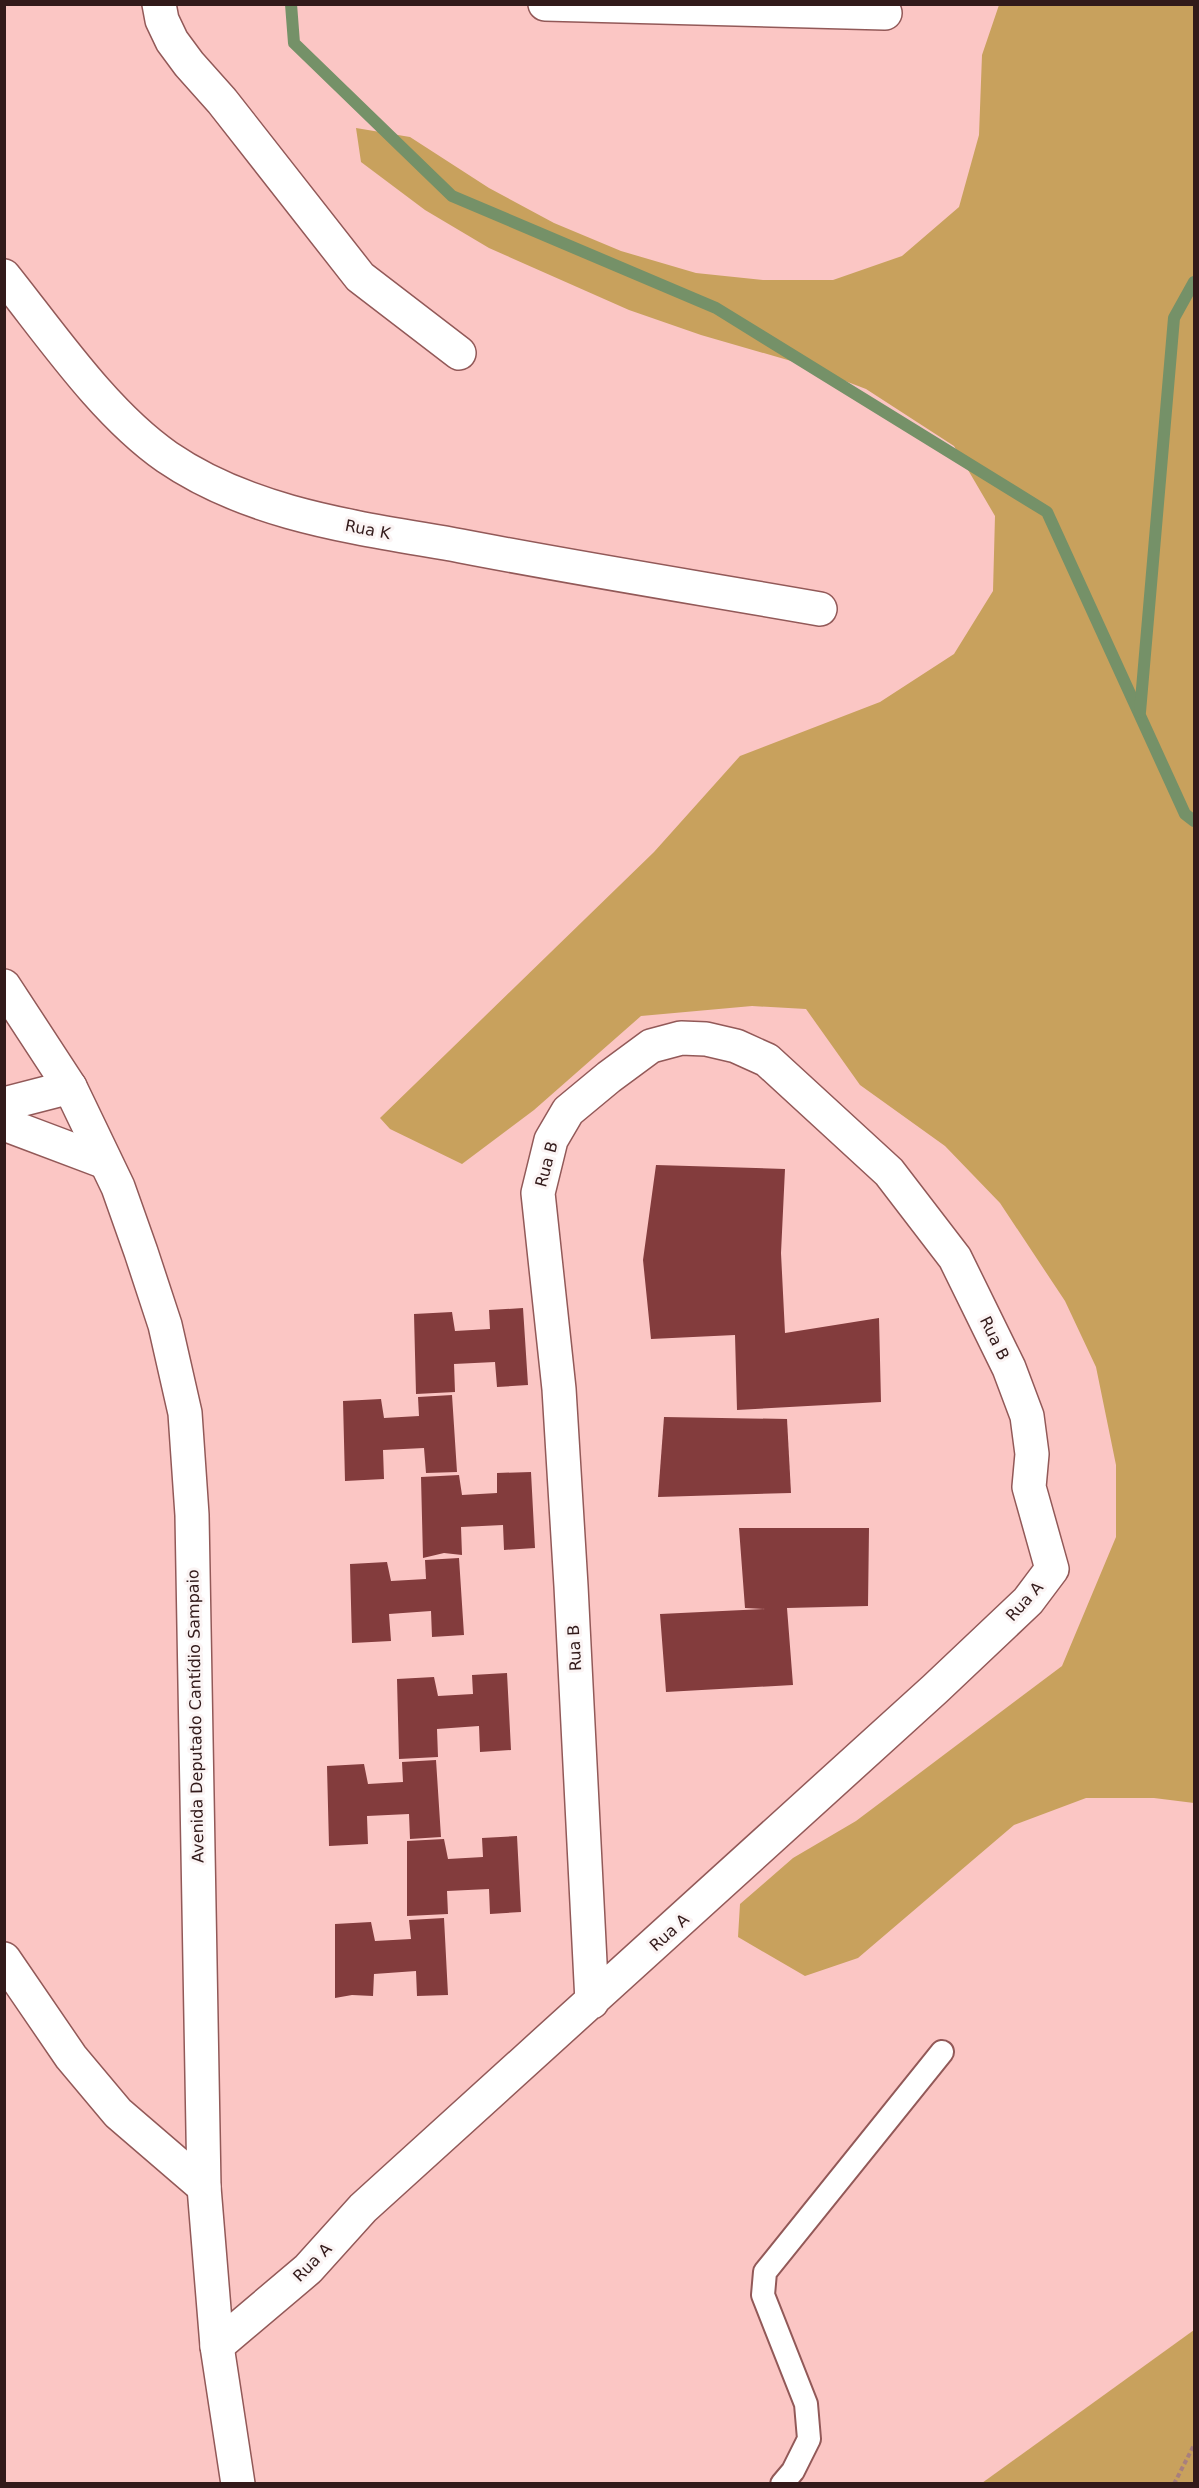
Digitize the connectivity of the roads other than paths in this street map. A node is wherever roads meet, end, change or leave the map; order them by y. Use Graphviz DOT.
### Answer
graph roads {
  1 [pos="544,4"];
  2 [pos="161,12"];
  3 [pos="885,13"];
  4 [pos="4,276"];
  5 [pos="459,353"];
  6 [pos="820,609"];
  7 [pos="4,986"];
  8 [pos="70,1087"];
  9 [pos="4,1104"];
  10 [pos="4,1124"];
  11 [pos="105,1162"];
  12 [pos="1029,1487"];
  13 [pos="4,1959"];
  14 [pos="592,2002"];
  15 [pos="942,2052"];
  16 [pos="204,2187"];
  17 [pos="217,2346"];
  18 [pos="238,2484"];
  19 [pos="782,2484"];
  1 -- 3 [label="street"];
  2 -- 5 [label="street"];
  4 -- 6 [label="street, Rua K"];
  7 -- 8 [label="street, Avenida Deputado Cantídio Sampaio"];
  8 -- 9 [label="street"];
  8 -- 11 [label="street, Avenida Deputado Cantídio Sampaio"];
  10 -- 11 [label="street"];
  11 -- 16 [label="street, Avenida Deputado Cantídio Sampaio"];
  12 -- 14 [label="street, Rua A"];
  12 -- 14 [label="street, Rua B"];
  13 -- 16 [label="street"];
  14 -- 17 [label="street, Rua A"];
  15 -- 19 [label="lane"];
  16 -- 17 [label="street, Avenida Deputado Cantídio Sampaio"];
  17 -- 18 [label="street, Avenida Deputado Cantídio Sampaio"];
}
